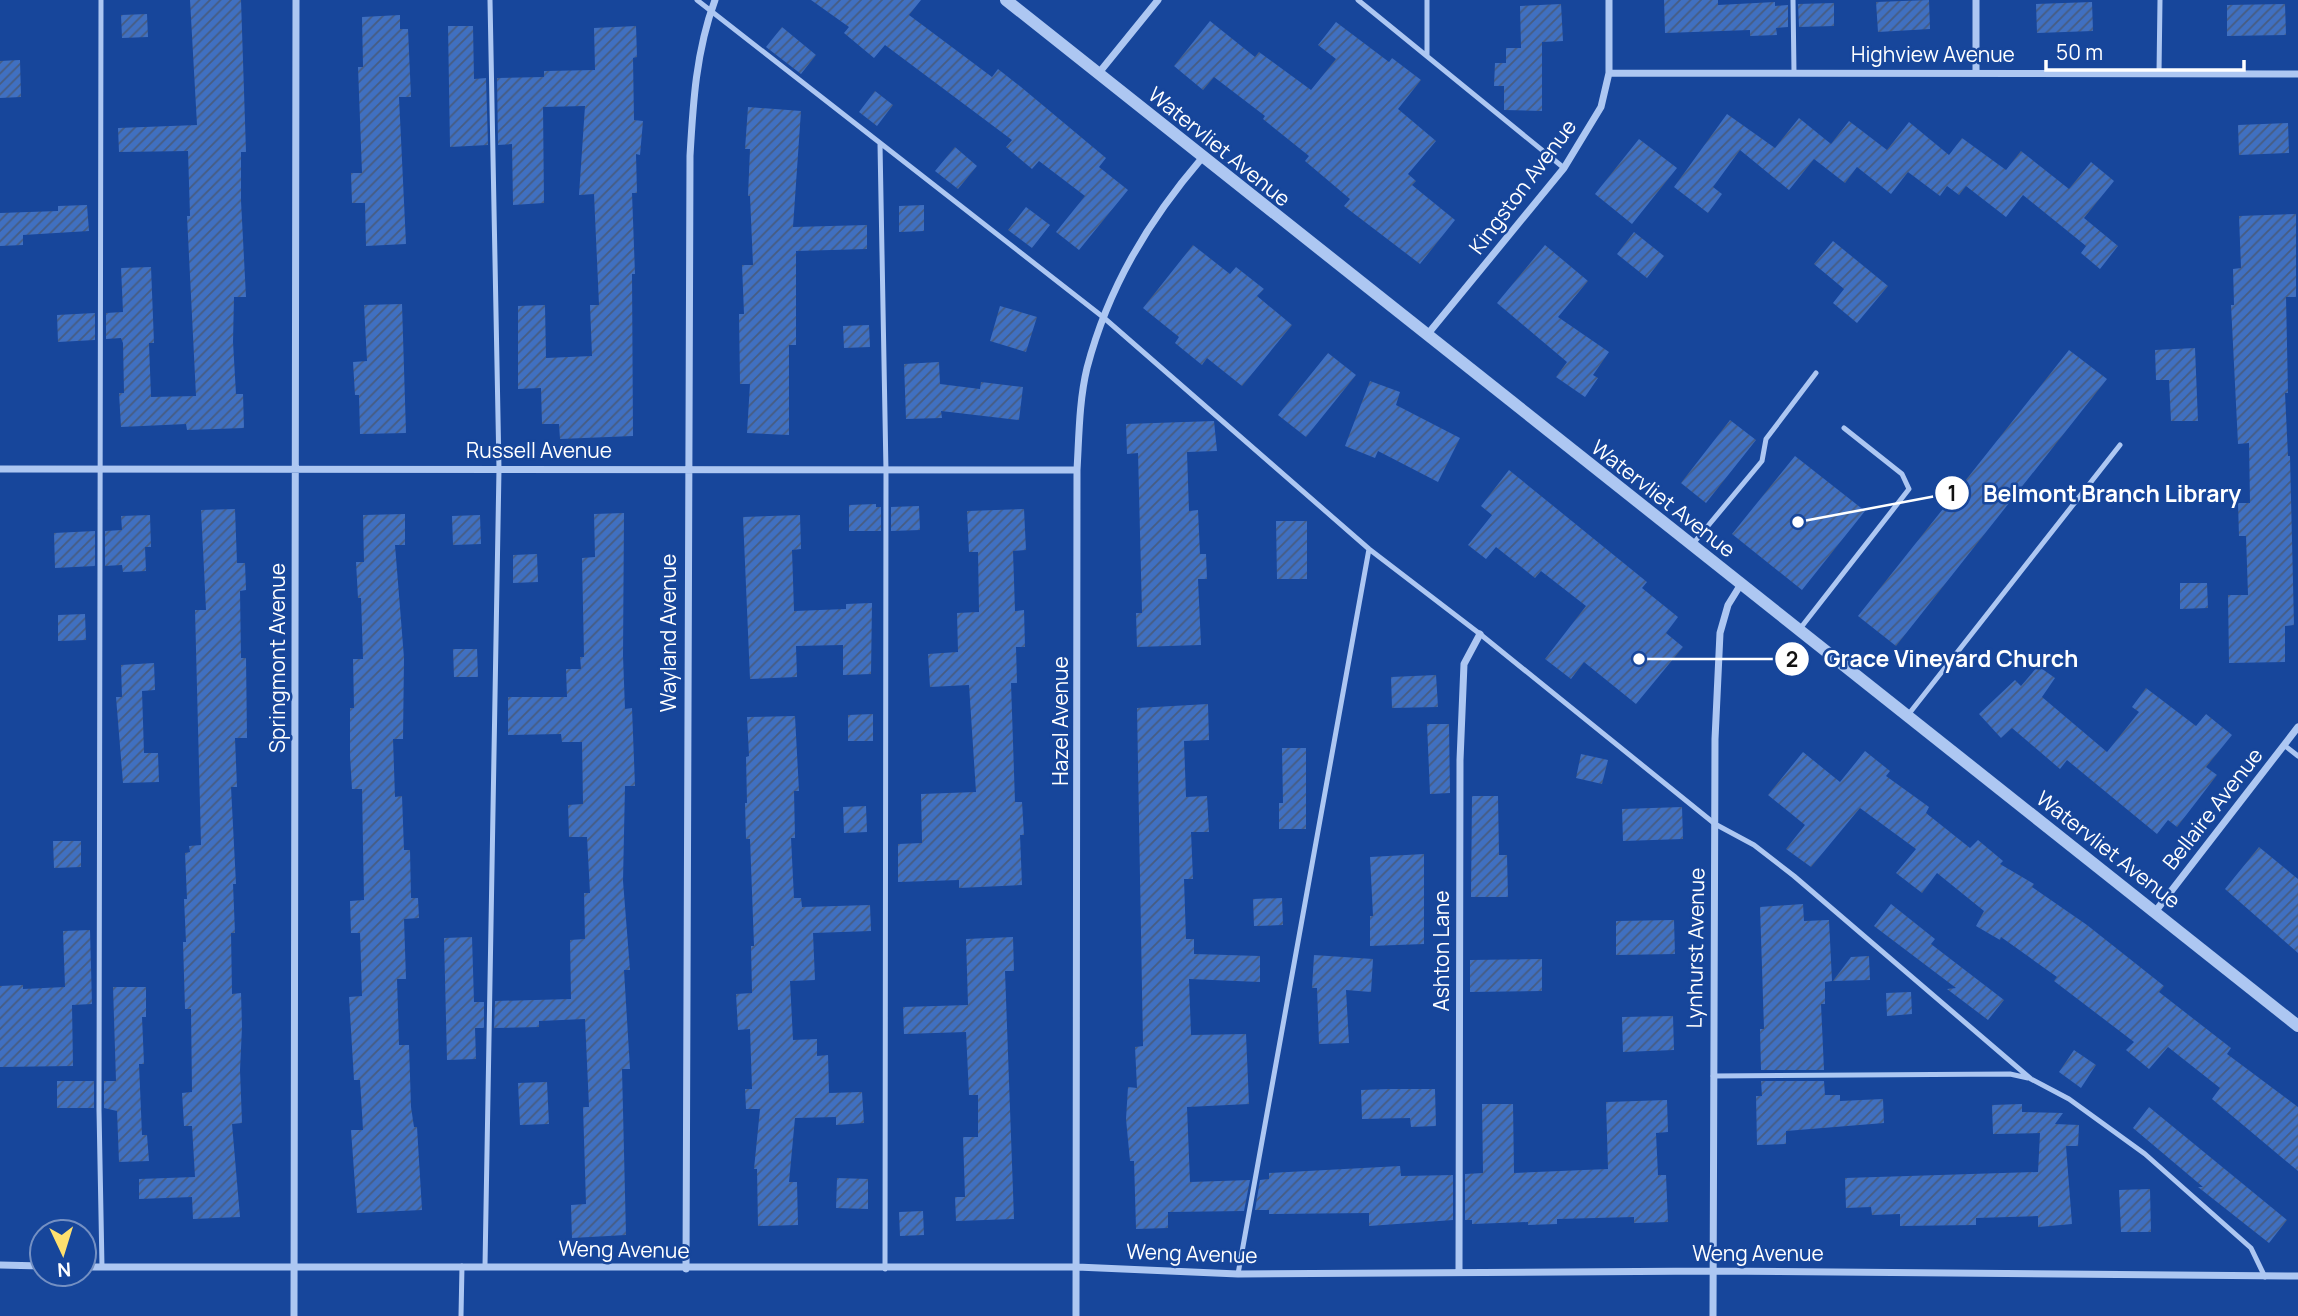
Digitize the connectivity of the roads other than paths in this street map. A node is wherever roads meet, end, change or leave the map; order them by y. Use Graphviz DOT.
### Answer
graph roads {
  1 [pos="101,0"];
  2 [pos="296,0"];
  3 [pos="490,0"];
  4 [pos="697,0"];
  5 [pos="715,0"];
  6 [pos="1006,0"];
  7 [pos="1158,0"];
  8 [pos="1357,0"];
  9 [pos="1427,0"];
  10 [pos="1609,0"];
  11 [pos="1793,0"];
  12 [pos="1976,0"];
  13 [pos="2160,0"];
  14 [pos="710,12"];
  15 [pos="1427,55"];
  16 [pos="1794,72"];
  17 [pos="1609,73"];
  18 [pos="1976,73"];
  19 [pos="2159,73"];
  20 [pos="1098,74"];
  21 [pos="2298,74"];
  22 [pos="880,144"];
  23 [pos="1202,158"];
  24 [pos="1563,169"];
  25 [pos="1103,317"];
  26 [pos="1427,336"];
  27 [pos="1816,373"];
  28 [pos="1844,428"];
  29 [pos="2120,445"];
  30 [pos="0,469"];
  31 [pos="101,469"];
  32 [pos="297,469"];
  33 [pos="499,469"];
  34 [pos="687,469"];
  35 [pos="1077,470"];
  36 [pos="886,471"];
  37 [pos="1692,546"];
  38 [pos="1369,550"];
  39 [pos="1741,584"];
  40 [pos="1799,630"];
  41 [pos="1480,634"];
  42 [pos="1907,716"];
  43 [pos="2298,727"];
  44 [pos="2284,745"];
  45 [pos="2298,757"];
  46 [pos="1715,824"];
  47 [pos="2155,912"];
  48 [pos="2298,1026"];
  49 [pos="1713,1076"];
  50 [pos="2031,1079"];
  51 [pos="0,1265"];
  52 [pos="28,1266"];
  53 [pos="293,1266"];
  54 [pos="462,1266"];
  55 [pos="485,1266"];
  56 [pos="98,1267"];
  57 [pos="102,1267"];
  58 [pos="1077,1267"];
  59 [pos="686,1269"];
  60 [pos="885,1269"];
  61 [pos="1713,1270"];
  62 [pos="1459,1272"];
  63 [pos="1238,1274"];
  64 [pos="2298,1276"];
  65 [pos="2265,1277"];
  66 [pos="293,1316"];
  67 [pos="461,1316"];
  68 [pos="1076,1316"];
  69 [pos="1713,1316"];
  1 -- 31 [label="lane"];
  2 -- 32 [label="street, Springmont Avenue"];
  3 -- 33 [label="lane"];
  4 -- 14 [label="lane"];
  5 -- 14 [label="street, Wayland Avenue"];
  6 -- 20 [label="street, Watervliet Avenue"];
  7 -- 20 [label="street"];
  8 -- 15 [label="lane"];
  9 -- 15 [label="lane"];
  10 -- 17 [label="street, Kingston Avenue"];
  11 -- 16 [label="lane"];
  12 -- 18 [label="street"];
  13 -- 19 [label="lane"];
  14 -- 22 [label="lane"];
  14 -- 34 [label="street, Wayland Avenue"];
  15 -- 24 [label="lane"];
  16 -- 17 [label="street, Highview Avenue"];
  16 -- 18 [label="street, Highview Avenue"];
  17 -- 24 [label="street, Kingston Avenue"];
  18 -- 19 [label="street, Highview Avenue"];
  19 -- 21 [label="street, Highview Avenue"];
  20 -- 23 [label="street, Watervliet Avenue"];
  22 -- 25 [label="lane"];
  22 -- 36 [label="lane"];
  23 -- 25 [label="street, Hazel Avenue"];
  23 -- 26 [label="street, Watervliet Avenue"];
  24 -- 26 [label="street, Kingston Avenue"];
  25 -- 35 [label="street, Hazel Avenue"];
  25 -- 38 [label="lane"];
  26 -- 37 [label="street, Watervliet Avenue"];
  27 -- 37 [label="lane"];
  28 -- 40 [label="lane"];
  29 -- 42 [label="lane"];
  30 -- 31 [label="street, Russell Avenue"];
  31 -- 32 [label="street, Russell Avenue"];
  31 -- 57 [label="lane"];
  32 -- 33 [label="street, Russell Avenue"];
  32 -- 53 [label="street, Springmont Avenue"];
  33 -- 34 [label="street, Russell Avenue"];
  33 -- 55 [label="lane"];
  34 -- 36 [label="street, Russell Avenue"];
  34 -- 59 [label="street, Wayland Avenue"];
  35 -- 36 [label="street, Russell Avenue"];
  35 -- 58 [label="street, Hazel Avenue"];
  36 -- 60 [label="lane"];
  37 -- 39 [label="street, Watervliet Avenue"];
  38 -- 41 [label="lane"];
  38 -- 63 [label="lane"];
  39 -- 40 [label="street, Watervliet Avenue"];
  39 -- 46 [label="street, Lynhurst Avenue"];
  40 -- 42 [label="street, Watervliet Avenue"];
  41 -- 46 [label="lane"];
  41 -- 62 [label="street, Ashton Lane"];
  42 -- 47 [label="street, Watervliet Avenue"];
  43 -- 44 [label="street, Bellaire Avenue"];
  44 -- 45 [label="lane"];
  44 -- 47 [label="street, Bellaire Avenue"];
  46 -- 49 [label="street, Lynhurst Avenue"];
  46 -- 50 [label="lane"];
  47 -- 48 [label="street, Watervliet Avenue"];
  49 -- 50 [label="lane"];
  49 -- 61 [label="street, Lynhurst Avenue"];
  50 -- 65 [label="lane"];
  51 -- 52 [label="street"];
  53 -- 54 [label="street, Weng Avenue"];
  53 -- 57 [label="street, Weng Avenue"];
  53 -- 66 [label="street, Springmont Avenue"];
  54 -- 55 [label="street, Weng Avenue"];
  54 -- 67 [label="lane"];
  55 -- 59 [label="street, Weng Avenue"];
  56 -- 57 [label="street, Weng Avenue"];
  58 -- 60 [label="street, Weng Avenue"];
  58 -- 63 [label="street, Weng Avenue"];
  58 -- 68 [label="street, Hazel Avenue"];
  59 -- 60 [label="street, Weng Avenue"];
  61 -- 62 [label="street, Weng Avenue"];
  61 -- 65 [label="street, Weng Avenue"];
  61 -- 69 [label="street, Lynhurst Avenue"];
  62 -- 63 [label="street, Weng Avenue"];
  64 -- 65 [label="street, Weng Avenue"];
}
